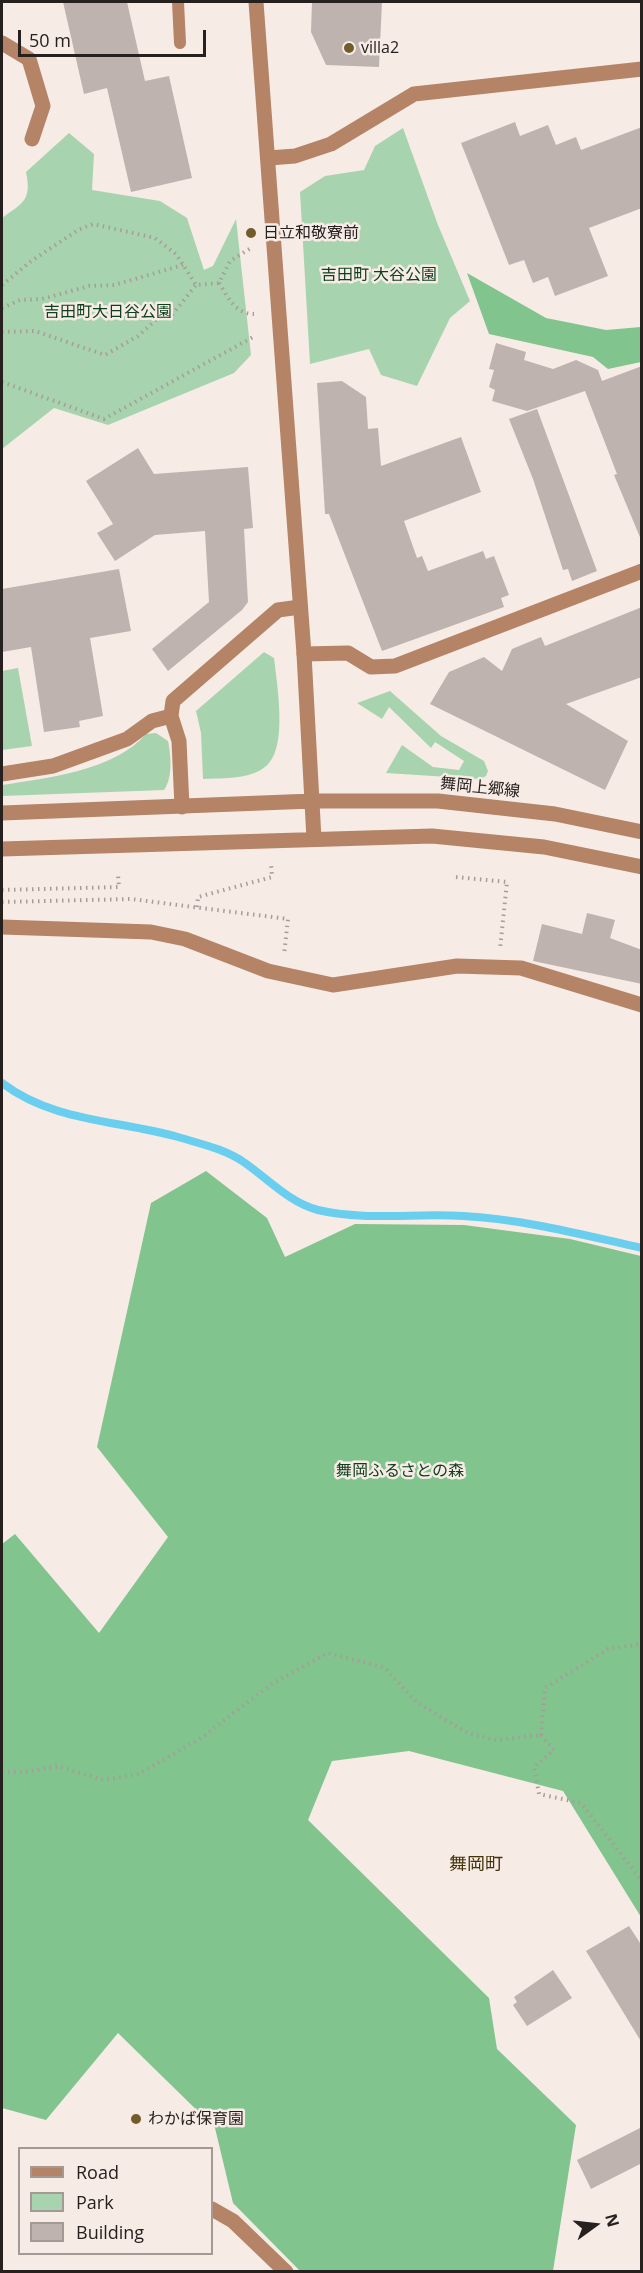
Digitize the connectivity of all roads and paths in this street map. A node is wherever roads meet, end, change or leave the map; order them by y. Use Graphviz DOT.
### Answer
graph roads {
  1 [pos="178,2"];
  2 [pos="256,2"];
  3 [pos="2,43"];
  4 [pos="180,43"];
  5 [pos="642,69"];
  6 [pos="32,139"];
  7 [pos="269,158"];
  8 [pos="251,248"];
  9 [pos="183,265"];
  10 [pos="219,283"];
  11 [pos="2,285"];
  12 [pos="196,285"];
  13 [pos="2,308"];
  14 [pos="254,314"];
  15 [pos="2,332"];
  16 [pos="255,336"];
  17 [pos="2,382"];
  18 [pos="642,571"];
  19 [pos="300,607"];
  20 [pos="304,654"];
  21 [pos="171,716"];
  22 [pos="2,774"];
  23 [pos="313,801"];
  24 [pos="182,807"];
  25 [pos="2,813"];
  26 [pos="642,832"];
  27 [pos="315,839"];
  28 [pos="2,849"];
  29 [pos="271,864"];
  30 [pos="642,867"];
  31 [pos="118,875"];
  32 [pos="456,877"];
  33 [pos="2,890"];
  34 [pos="2,903"];
  35 [pos="197,907"];
  36 [pos="2,927"];
  37 [pos="498,966"];
  38 [pos="282,974"];
  39 [pos="642,1005"];
  40 [pos="642,1644"];
  41 [pos="541,1735"];
  42 [pos="2,1772"];
  43 [pos="642,1881"];
  44 [pos="213,2210"];
  45 [pos="286,2271"];
  1 -- 4 [label="lane"];
  2 -- 7 [label="street"];
  3 -- 6 [label="street"];
  5 -- 7 [label="street"];
  7 -- 19 [label="street"];
  8 -- 10 [label="path"];
  9 -- 11 [label="path"];
  9 -- 12 [label="path"];
  9 -- 13 [label="path"];
  10 -- 12 [label="path"];
  10 -- 14 [label="path"];
  12 -- 15 [label="path"];
  16 -- 17 [label="path"];
  18 -- 20 [label="street"];
  19 -- 20 [label="street"];
  19 -- 21 [label="street"];
  20 -- 23 [label="street"];
  21 -- 22 [label="street"];
  21 -- 24 [label="street"];
  23 -- 24 [label="street, 舞岡上郷線"];
  23 -- 26 [label="street, 舞岡上郷線"];
  23 -- 27 [label="street"];
  24 -- 25 [label="street, 舞岡上郷線"];
  27 -- 28 [label="street"];
  27 -- 30 [label="street"];
  29 -- 35 [label="path"];
  31 -- 33 [label="path"];
  32 -- 37 [label="path"];
  34 -- 35 [label="path"];
  35 -- 38 [label="path"];
  36 -- 38 [label="street"];
  37 -- 38 [label="street"];
  37 -- 39 [label="street"];
  40 -- 41 [label="path"];
  41 -- 42 [label="path"];
  41 -- 43 [label="path"];
  44 -- 45 [label="street"];
}
